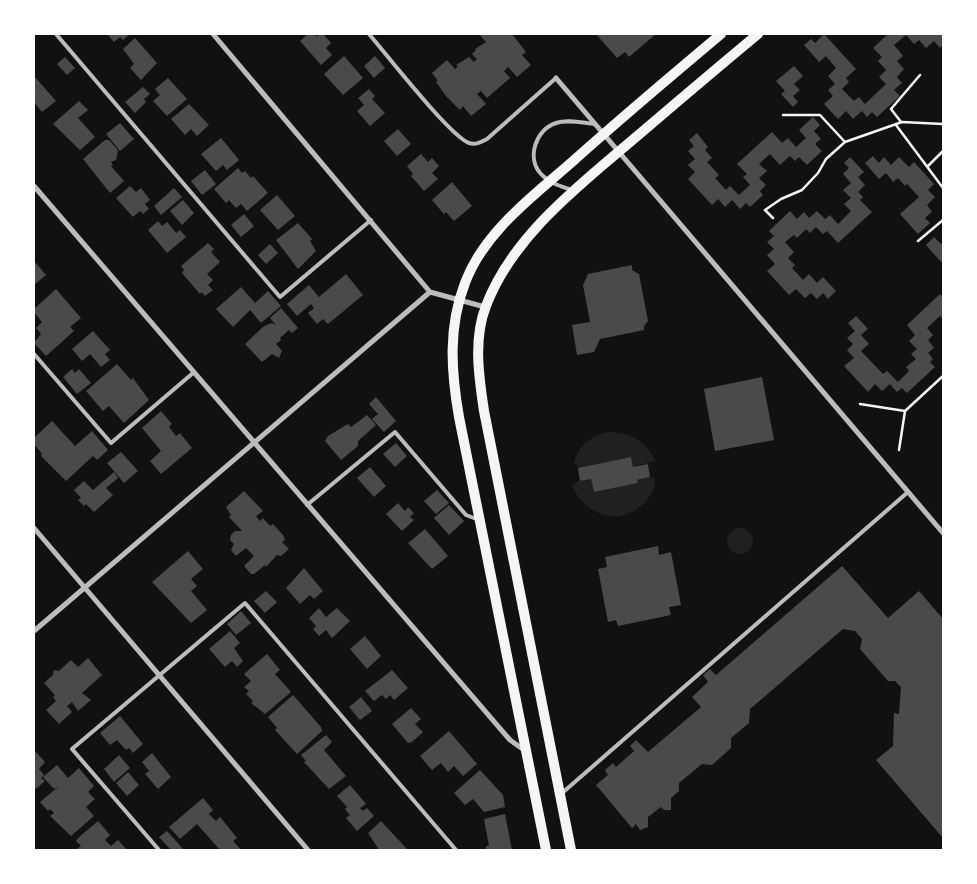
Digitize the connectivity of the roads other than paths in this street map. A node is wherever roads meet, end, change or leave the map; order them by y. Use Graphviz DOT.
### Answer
graph roads {
  1 [pos="56,34"];
  2 [pos="213,34"];
  3 [pos="369,34"];
  4 [pos="721,34"];
  5 [pos="758,34"];
  6 [pos="556,78"];
  7 [pos="595,124"];
  8 [pos="603,134"];
  9 [pos="619,152"];
  10 [pos="549,182"];
  11 [pos="34,186"];
  12 [pos="575,191"];
  13 [pos="371,220"];
  14 [pos="430,292"];
  15 [pos="459,300"];
  16 [pos="485,307"];
  17 [pos="34,354"];
  18 [pos="193,373"];
  19 [pos="253,442"];
  20 [pos="908,492"];
  21 [pos="307,506"];
  22 [pos="480,520"];
  23 [pos="34,528"];
  24 [pos="943,533"];
  25 [pos="84,588"];
  26 [pos="34,630"];
  27 [pos="160,675"];
  28 [pos="526,752"];
  29 [pos="560,795"];
  30 [pos="159,850"];
  31 [pos="308,850"];
  32 [pos="456,850"];
  33 [pos="546,850"];
  34 [pos="571,850"];
  1 -- 13 [label="lane"];
  2 -- 13 [label="street"];
  3 -- 6 [label="lane"];
  4 -- 8 [label="main road"];
  5 -- 9 [label="main road"];
  6 -- 7 [label="street"];
  7 -- 8 [label="street"];
  7 -- 10 [label="lane"];
  8 -- 9 [label="street"];
  8 -- 10 [label="main road"];
  9 -- 12 [label="main road"];
  9 -- 20 [label="street"];
  10 -- 12 [label="lane"];
  10 -- 15 [label="main road"];
  11 -- 18 [label="street"];
  12 -- 16 [label="main road"];
  13 -- 14 [label="street"];
  14 -- 15 [label="street"];
  14 -- 19 [label="street"];
  15 -- 16 [label="street"];
  15 -- 22 [label="main road"];
  16 -- 29 [label="main road"];
  17 -- 18 [label="lane"];
  18 -- 19 [label="street"];
  19 -- 21 [label="street"];
  19 -- 25 [label="street"];
  20 -- 24 [label="street"];
  20 -- 29 [label="lane"];
  21 -- 22 [label="lane"];
  21 -- 28 [label="street"];
  22 -- 28 [label="main road"];
  23 -- 25 [label="street"];
  25 -- 26 [label="street"];
  25 -- 27 [label="street"];
  27 -- 30 [label="lane"];
  27 -- 31 [label="street"];
  27 -- 32 [label="lane"];
  28 -- 33 [label="main road"];
  29 -- 34 [label="main road"];
}
